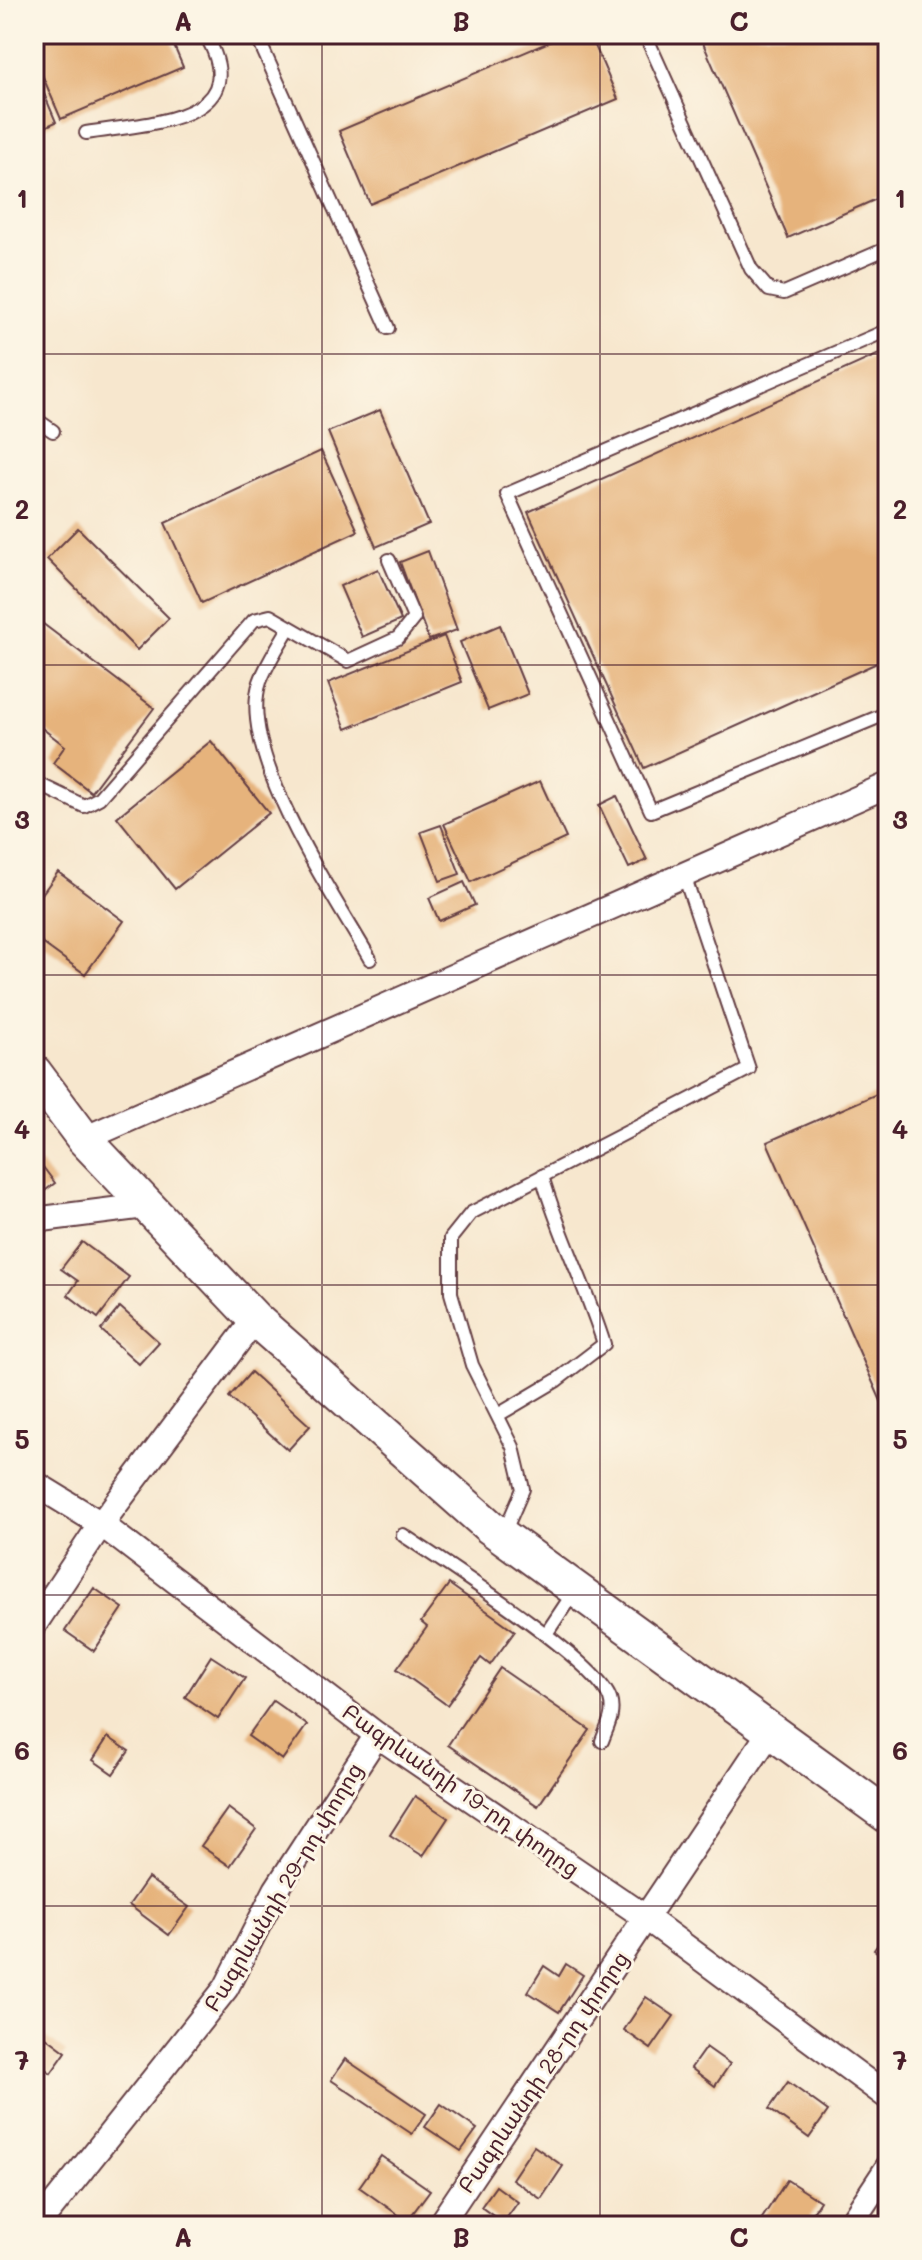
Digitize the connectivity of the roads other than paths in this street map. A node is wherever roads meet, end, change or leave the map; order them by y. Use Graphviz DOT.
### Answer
graph roads {
  1 [pos="205,34"];
  2 [pos="256,34"];
  3 [pos="645,34"];
  4 [pos="86,133"];
  5 [pos="888,248"];
  6 [pos="388,328"];
  7 [pos="888,330"];
  8 [pos="34,418"];
  9 [pos="53,431"];
  10 [pos="389,560"];
  11 [pos="289,628"];
  12 [pos="888,713"];
  13 [pos="34,782"];
  14 [pos="888,785"];
  15 [pos="684,875"];
  16 [pos="370,959"];
  17 [pos="34,1072"];
  18 [pos="84,1139"];
  19 [pos="542,1176"];
  20 [pos="145,1206"];
  21 [pos="34,1220"];
  22 [pos="255,1319"];
  23 [pos="498,1415"];
  24 [pos="34,1483"];
  25 [pos="101,1524"];
  26 [pos="403,1535"];
  27 [pos="502,1536"];
  28 [pos="576,1589"];
  29 [pos="34,1625"];
  30 [pos="546,1634"];
  31 [pos="770,1732"];
  32 [pos="377,1735"];
  33 [pos="602,1741"];
  34 [pos="888,1816"];
  35 [pos="648,1919"];
  36 [pos="888,2097"];
  37 [pos="888,2167"];
  38 [pos="37,2226"];
  39 [pos="439,2226"];
  40 [pos="849,2226"];
  1 -- 4 [label="lane"];
  2 -- 6 [label="lane"];
  3 -- 5 [label="lane"];
  7 -- 12 [label="lane"];
  8 -- 9 [label="lane"];
  10 -- 11 [label="lane"];
  11 -- 13 [label="lane"];
  11 -- 16 [label="lane"];
  14 -- 15 [label="street"];
  15 -- 18 [label="street"];
  15 -- 19 [label="lane"];
  17 -- 18 [label="street"];
  18 -- 20 [label="street"];
  19 -- 23 [label="lane"];
  19 -- 23 [label="lane"];
  20 -- 21 [label="street"];
  20 -- 22 [label="street"];
  22 -- 25 [label="street"];
  22 -- 27 [label="street"];
  23 -- 27 [label="lane"];
  24 -- 25 [label="street, Բագրևանդի 19-րդ փողոց"];
  25 -- 29 [label="street"];
  25 -- 32 [label="street, Բագրևանդի 19-րդ փողոց"];
  26 -- 30 [label="lane"];
  27 -- 28 [label="street"];
  28 -- 30 [label="lane"];
  28 -- 31 [label="street"];
  30 -- 33 [label="lane"];
  31 -- 34 [label="street"];
  31 -- 35 [label="street, Բագրևանդի 28-րդ փողոց"];
  32 -- 35 [label="street, Բագրևանդի 19-րդ փողոց"];
  32 -- 38 [label="street, Բագրևանդի 29-րդ փողոց"];
  35 -- 36 [label="street, Բագրևանդի 19-րդ փողոց"];
  35 -- 39 [label="street, Բագրևանդի 28-րդ փողոց"];
  37 -- 40 [label="street"];
}
